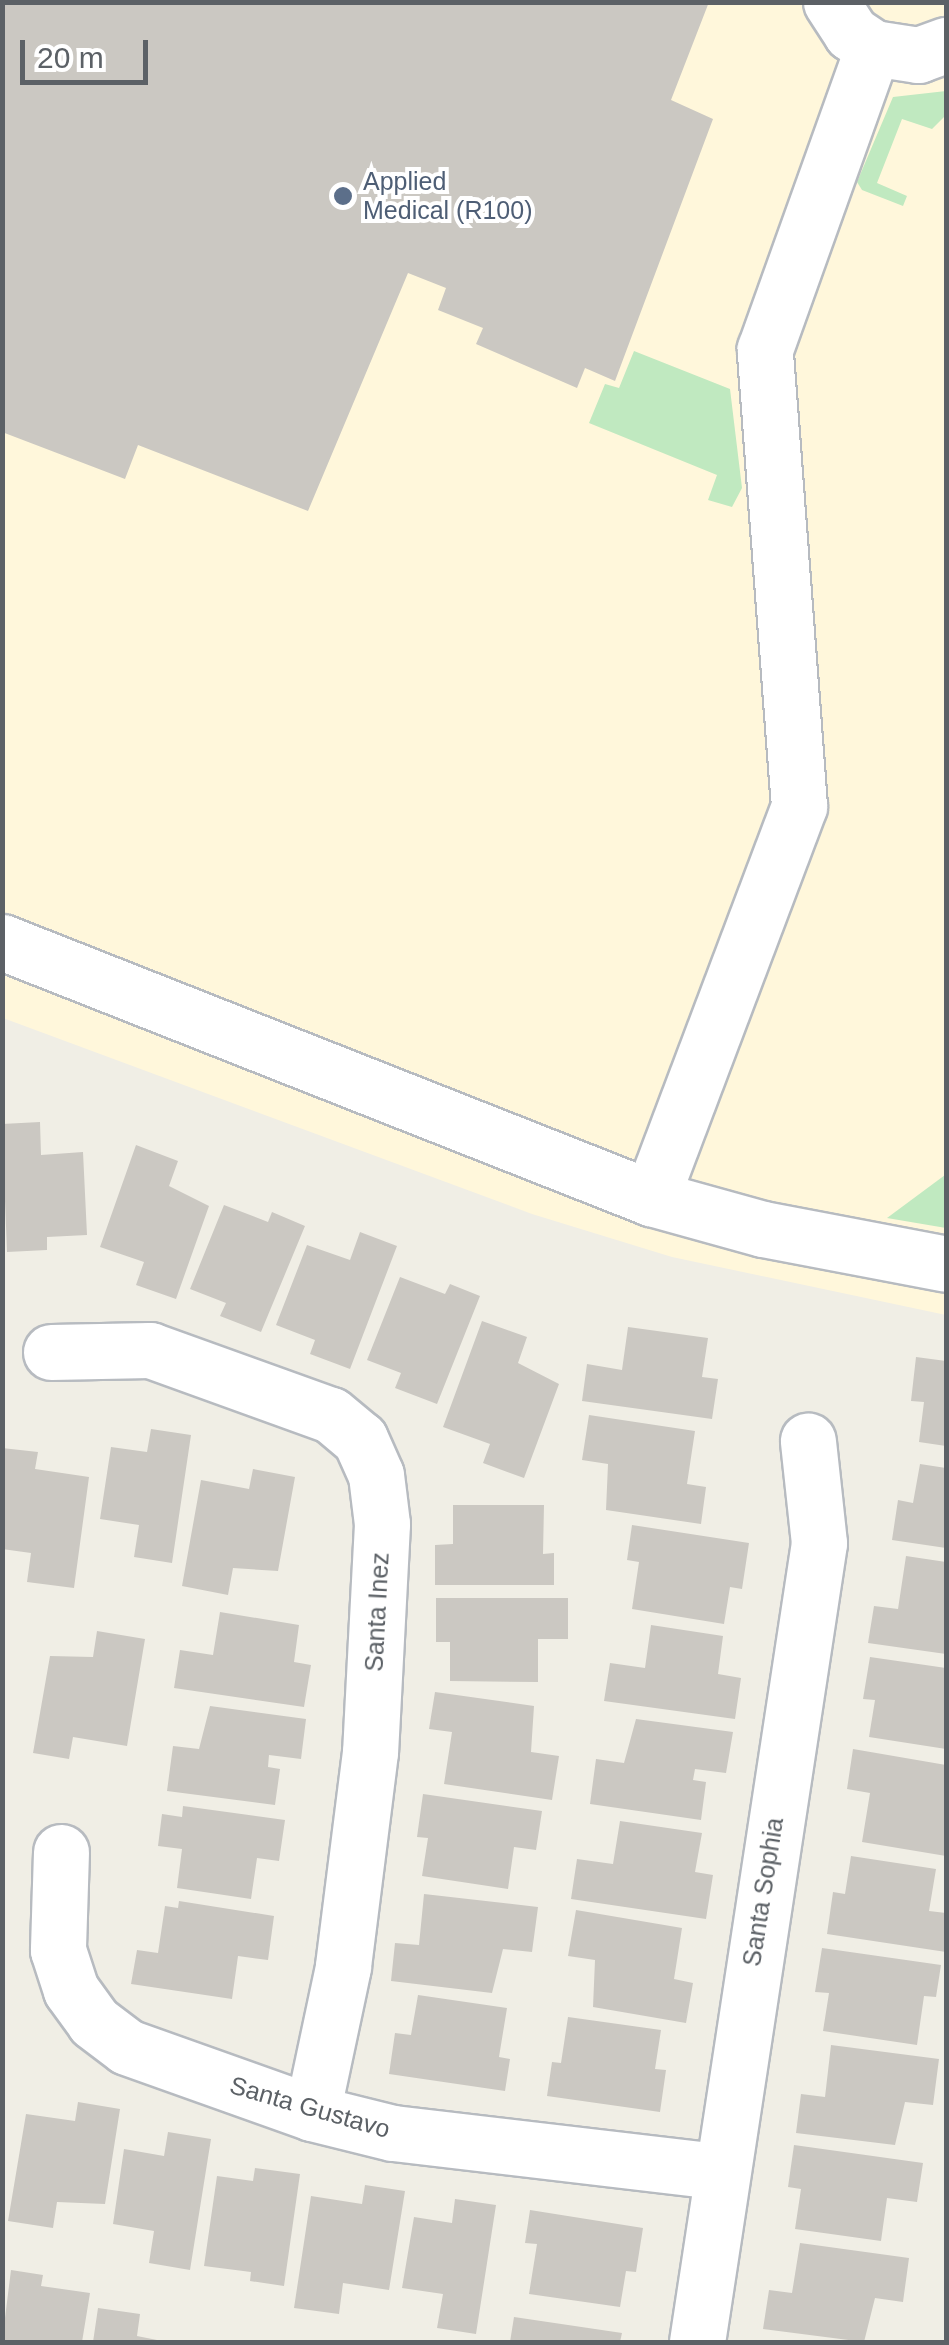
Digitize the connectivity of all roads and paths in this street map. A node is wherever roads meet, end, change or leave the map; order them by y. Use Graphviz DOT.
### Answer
graph roads {
  1 [pos="832,2"];
  2 [pos="946,46"];
  3 [pos="873,48"];
  4 [pos="2,942"];
  5 [pos="651,1198"];
  6 [pos="946,1264"];
  7 [pos="51,1352"];
  8 [pos="808,1441"];
  9 [pos="61,1852"];
  10 [pos="312,2112"];
  11 [pos="718,2170"];
  12 [pos="697,2342"];
  1 -- 3 [label="street"];
  2 -- 3 [label="street"];
  3 -- 5 [label="street"];
  4 -- 5 [label="street"];
  5 -- 6 [label="street"];
  7 -- 10 [label="street, Santa Inez"];
  8 -- 11 [label="street, Santa Sophia"];
  9 -- 10 [label="street, Santa Gustavo"];
  10 -- 11 [label="street, Santa Gustavo"];
  11 -- 12 [label="street, Santa Sophia"];
}
